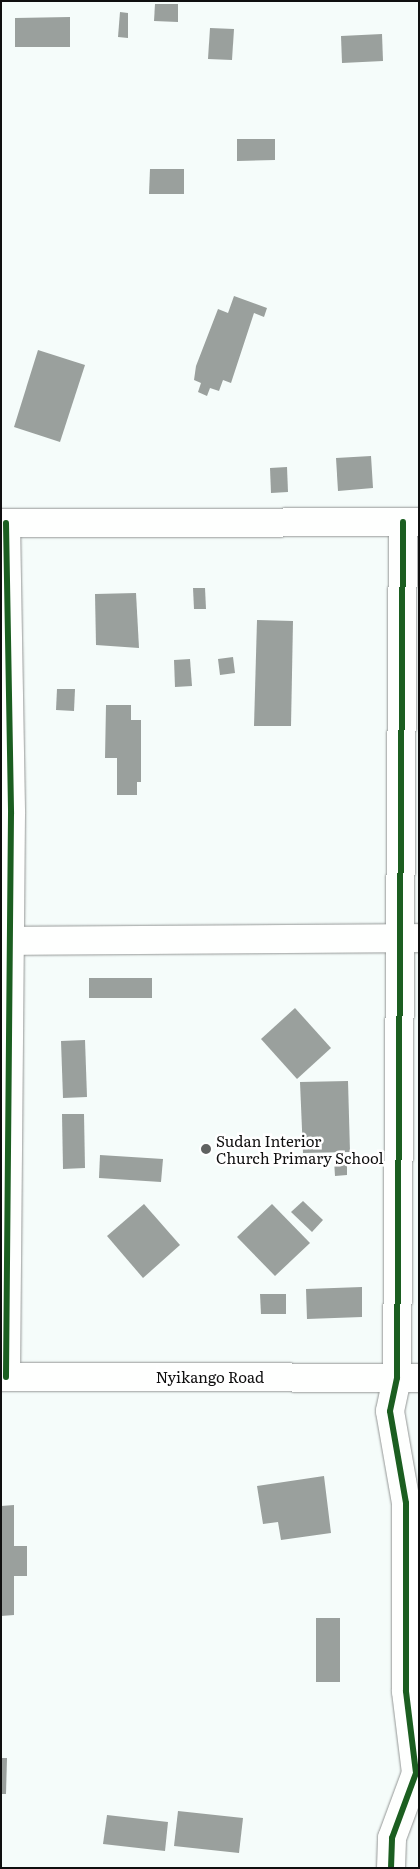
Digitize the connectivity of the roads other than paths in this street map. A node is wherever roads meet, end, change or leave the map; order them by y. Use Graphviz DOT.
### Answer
graph roads {
  1 [pos="411,522"];
  2 [pos="4,523"];
  3 [pos="6,813"];
  4 [pos="408,938"];
  5 [pos="7,941"];
  6 [pos="4,1377"];
  7 [pos="408,1378"];
  8 [pos="391,1868"];
  1 -- 2 [label="street"];
  1 -- 4 [label="street"];
  2 -- 3 [label="street"];
  3 -- 5 [label="street"];
  4 -- 5 [label="street"];
  4 -- 7 [label="street"];
  5 -- 6 [label="street"];
  6 -- 7 [label="street, Nyikango Road"];
  7 -- 8 [label="street"];
}
